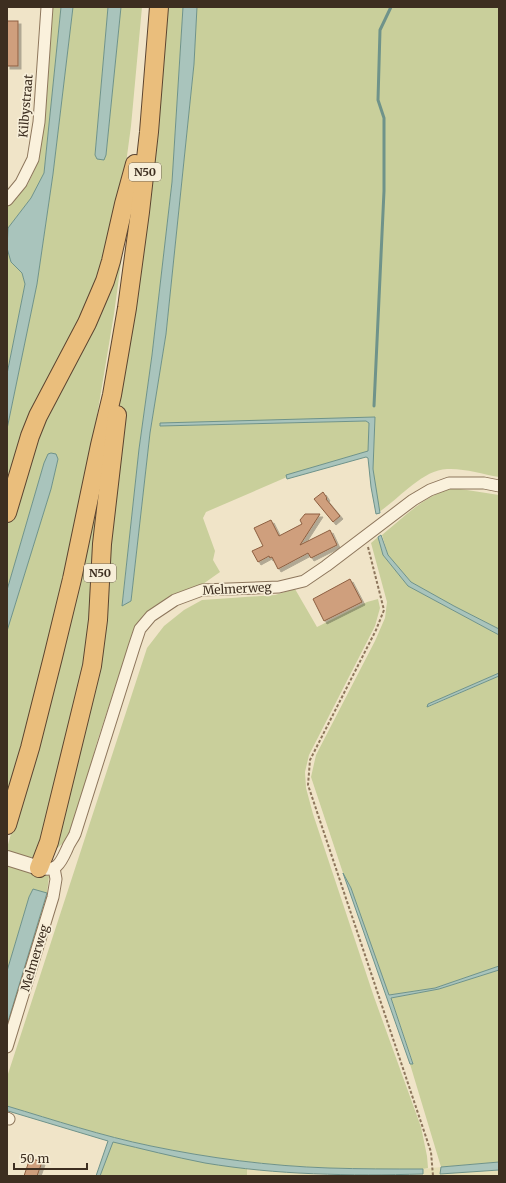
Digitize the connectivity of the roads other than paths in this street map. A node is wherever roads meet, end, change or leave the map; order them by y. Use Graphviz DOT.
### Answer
graph roads {
  1 [pos="47,7"];
  2 [pos="148,7"];
  3 [pos="159,7"];
  4 [pos="135,164"];
  5 [pos="7,200"];
  6 [pos="125,325"];
  7 [pos="100,445"];
  8 [pos="499,486"];
  9 [pos="7,513"];
  10 [pos="7,826"];
  11 [pos="7,858"];
  12 [pos="46,868"];
  13 [pos="7,1047"];
  1 -- 5 [label="street, Kilbystraat"];
  2 -- 4 [label="highway, N50"];
  3 -- 6 [label="highway, N50"];
  4 -- 7 [label="highway, N50"];
  4 -- 9 [label="highway, N50"];
  6 -- 7 [label="highway, N50"];
  6 -- 12 [label="highway, N50"];
  7 -- 10 [label="highway, N50"];
  8 -- 12 [label="street, Melmerweg"];
  11 -- 12 [label="street"];
  12 -- 13 [label="street, Melmerweg"];
}
